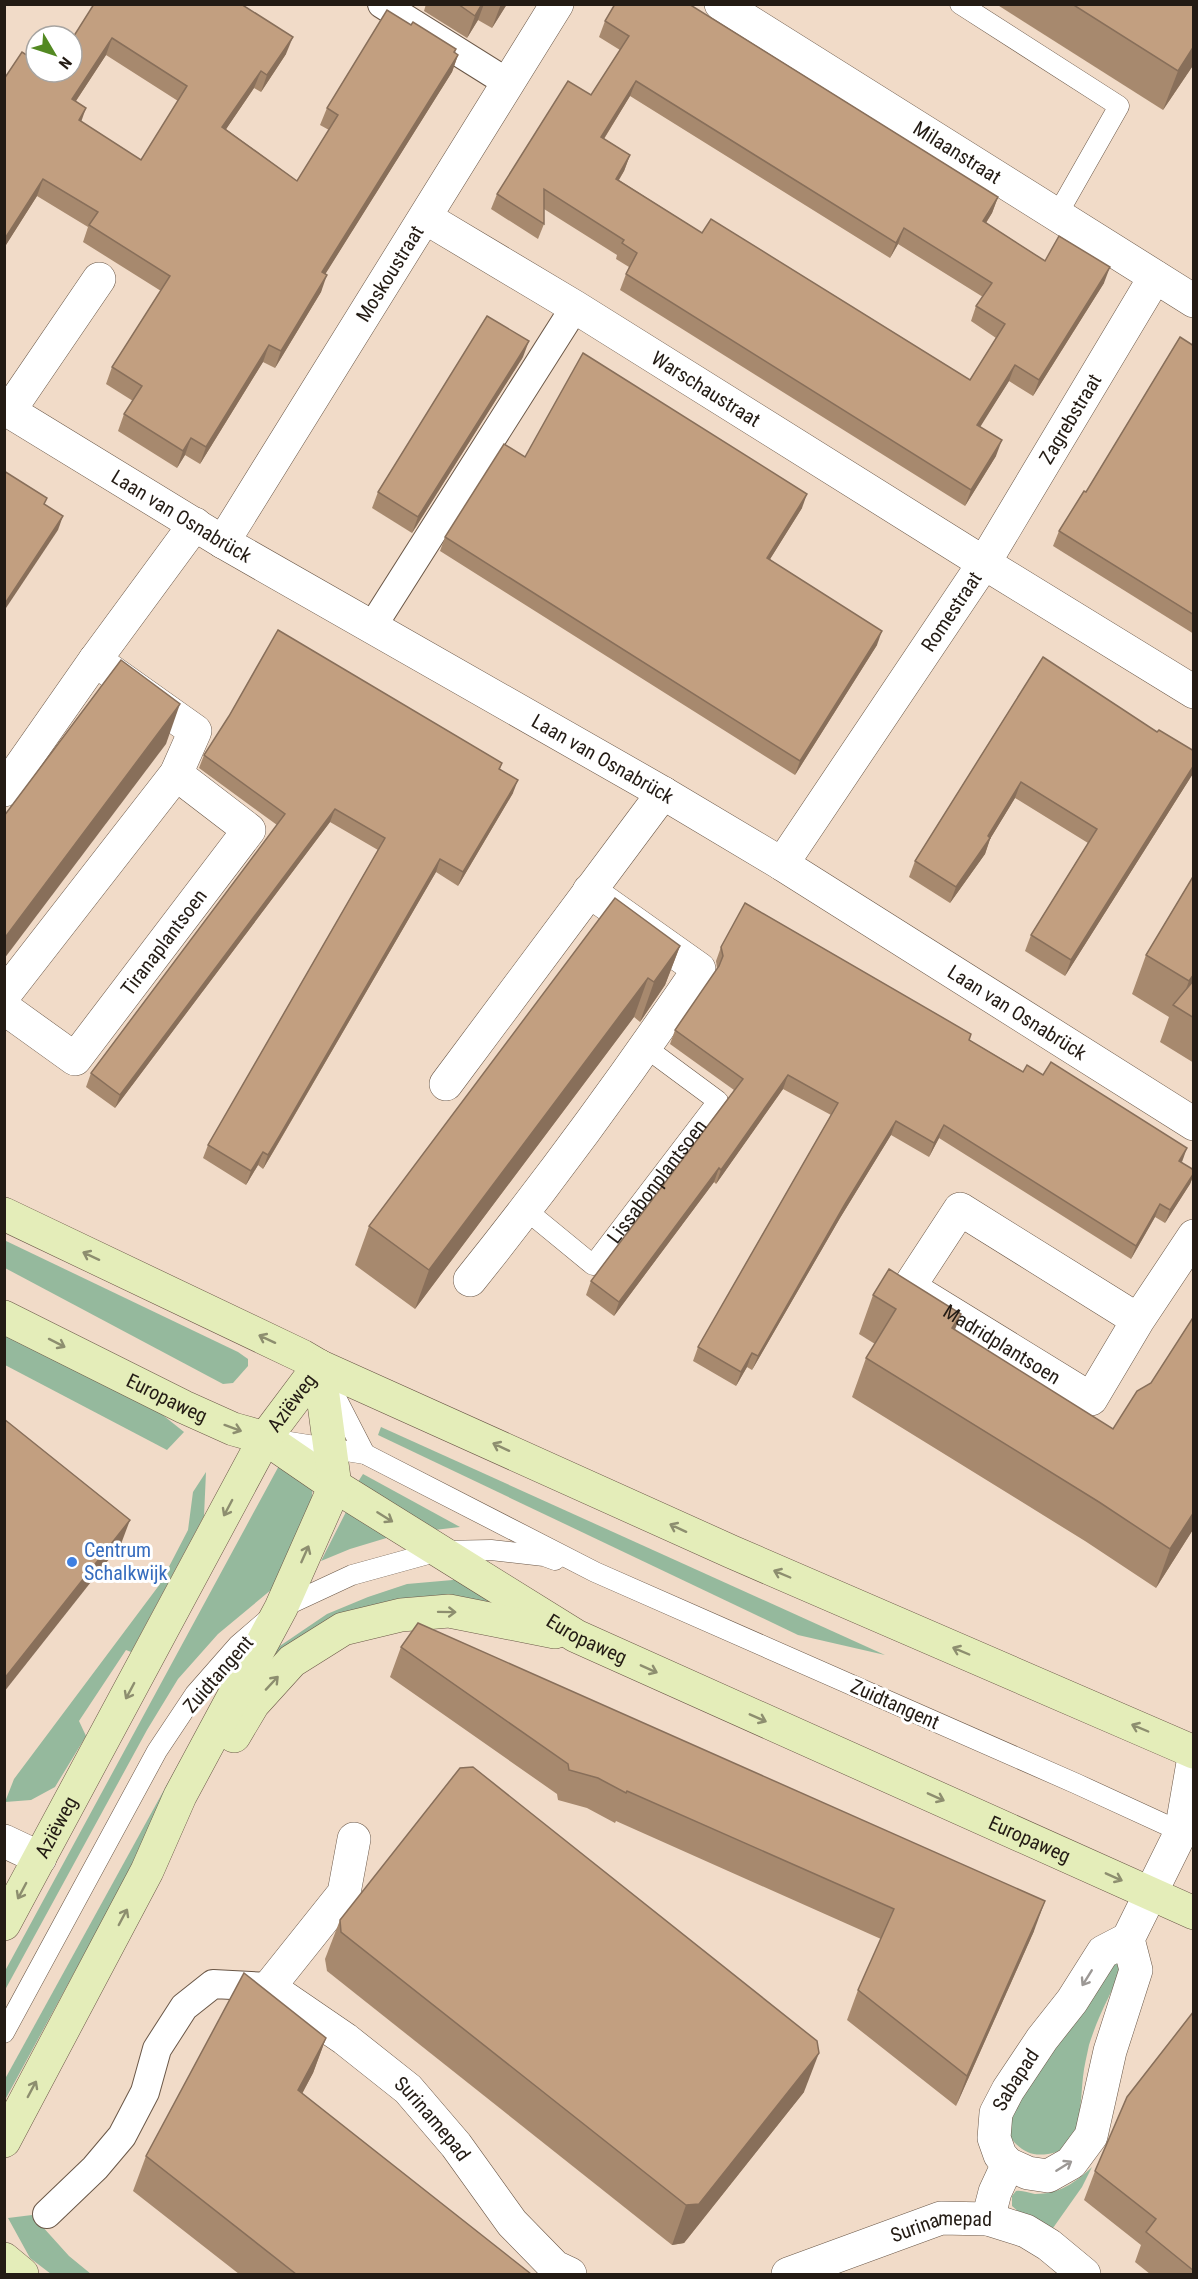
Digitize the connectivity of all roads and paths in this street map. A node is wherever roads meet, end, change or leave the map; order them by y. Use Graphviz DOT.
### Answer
graph roads {
  1 [pos="382,4"];
  2 [pos="557,4"];
  3 [pos="720,4"];
  4 [pos="960,4"];
  5 [pos="508,83"];
  6 [pos="1057,215"];
  7 [pos="426,218"];
  8 [pos="1155,277"];
  9 [pos="99,279"];
  10 [pos="1194,301"];
  11 [pos="575,307"];
  12 [pos="7,409"];
  13 [pos="195,524"];
  14 [pos="223,542"];
  15 [pos="984,563"];
  16 [pos="372,627"];
  17 [pos="95,660"];
  18 [pos="1194,692"];
  19 [pos="176,774"];
  20 [pos="4,790"];
  21 [pos="663,793"];
  22 [pos="782,864"];
  23 [pos="589,891"];
  24 [pos="4,994"];
  25 [pos="4,1008"];
  26 [pos="645,1047"];
  27 [pos="446,1084"];
  28 [pos="1194,1124"];
  29 [pos="526,1210"];
  30 [pos="4,1214"];
  31 [pos="1194,1236"];
  32 [pos="470,1280"];
  33 [pos="4,1317"];
  34 [pos="1138,1320"];
  35 [pos="319,1366"];
  36 [pos="265,1438"];
  37 [pos="330,1448"];
  38 [pos="365,1454"];
  39 [pos="335,1486"];
  40 [pos="439,1551"];
  41 [pos="595,1572"];
  42 [pos="281,1608"];
  43 [pos="576,1636"];
  44 [pos="1194,1752"];
  45 [pos="1194,1757"];
  46 [pos="1189,1828"];
  47 [pos="354,1839"];
  48 [pos="4,1841"];
  49 [pos="40,1858"];
  50 [pos="147,1871"];
  51 [pos="1149,1893"];
  52 [pos="1194,1913"];
  53 [pos="4,1924"];
  54 [pos="1128,1939"];
  55 [pos="269,1987"];
  56 [pos="4,2033"];
  57 [pos="4,2141"];
  58 [pos="1008,2164"];
  59 [pos="47,2214"];
  60 [pos="988,2219"];
  61 [pos="4,2259"];
  62 [pos="22,2274"];
  63 [pos="570,2274"];
  64 [pos="788,2274"];
  65 [pos="1084,2274"];
  1 -- 5 [label="street"];
  2 -- 5 [label="street, Moskoustraat"];
  3 -- 6 [label="street, Milaanstraat"];
  4 -- 6 [label="lane"];
  5 -- 7 [label="street, Moskoustraat"];
  6 -- 8 [label="street, Milaanstraat"];
  7 -- 11 [label="street, Warschaustraat"];
  7 -- 14 [label="street, Moskoustraat"];
  8 -- 10 [label="street, Milaanstraat"];
  8 -- 15 [label="street, Zagrebstraat"];
  9 -- 12 [label="street"];
  11 -- 15 [label="street, Warschaustraat"];
  11 -- 16 [label="street"];
  12 -- 13 [label="street, Laan van Osnabrück"];
  13 -- 14 [label="street, Laan van Osnabrück"];
  13 -- 17 [label="street"];
  14 -- 16 [label="street, Laan van Osnabrück"];
  15 -- 18 [label="street, Romestraat"];
  15 -- 22 [label="street, Romestraat"];
  16 -- 21 [label="street, Laan van Osnabrück"];
  17 -- 19 [label="street"];
  17 -- 20 [label="street"];
  19 -- 24 [label="street"];
  19 -- 25 [label="street, Tiranaplantsoen"];
  21 -- 22 [label="street, Laan van Osnabrück"];
  21 -- 23 [label="street"];
  22 -- 28 [label="street, Laan van Osnabrück"];
  23 -- 26 [label="street"];
  23 -- 27 [label="street"];
  26 -- 29 [label="street"];
  26 -- 29 [label="lane, Lissabonplantsoen"];
  29 -- 32 [label="street"];
  35 -- 30 [label="main road, one-way"];
  31 -- 34 [label="street, Madridplantsoen"];
  33 -- 36 [label="main road, Europaweg, one-way"];
  34 -- 34 [label="street, Madridplantsoen"];
  35 -- 36 [label="main road, Aziëweg"];
  35 -- 37 [label="main road, Aziëweg"];
  35 -- 38 [label="lane"];
  44 -- 35 [label="main road, one-way"];
  36 -- 37 [label="lane, Zuidtangent"];
  36 -- 39 [label="main road, Europaweg"];
  36 -- 49 [label="main road, Aziëweg, one-way"];
  37 -- 38 [label="lane, Zuidtangent"];
  37 -- 39 [label="main road, Aziëweg"];
  38 -- 41 [label="lane, Zuidtangent"];
  39 -- 40 [label="main road, Europaweg, one-way"];
  42 -- 39 [label="main road, one-way"];
  40 -- 41 [label="lane, Zuidtangent"];
  40 -- 42 [label="lane, Zuidtangent"];
  40 -- 43 [label="main road, Europaweg"];
  41 -- 46 [label="lane, Zuidtangent"];
  42 -- 50 [label="main road"];
  42 -- 56 [label="lane, Zuidtangent"];
  50 -- 43 [label="main road, one-way"];
  43 -- 51 [label="main road, Europaweg, one-way"];
  45 -- 46 [label="street"];
  46 -- 51 [label="street"];
  47 -- 55 [label="street"];
  48 -- 49 [label="street"];
  49 -- 53 [label="main road, Aziëweg, one-way"];
  57 -- 50 [label="main road, one-way"];
  51 -- 52 [label="main road, Europaweg"];
  51 -- 54 [label="street"];
  54 -- 58 [label="street, Sabapad, one-way"];
  58 -- 54 [label="street, one-way"];
  55 -- 59 [label="street"];
  55 -- 63 [label="street, Surinamepad"];
  58 -- 60 [label="street"];
  60 -- 64 [label="street, Surinamepad"];
  60 -- 65 [label="street, Surinamepad"];
  61 -- 62 [label="main road"];
}
